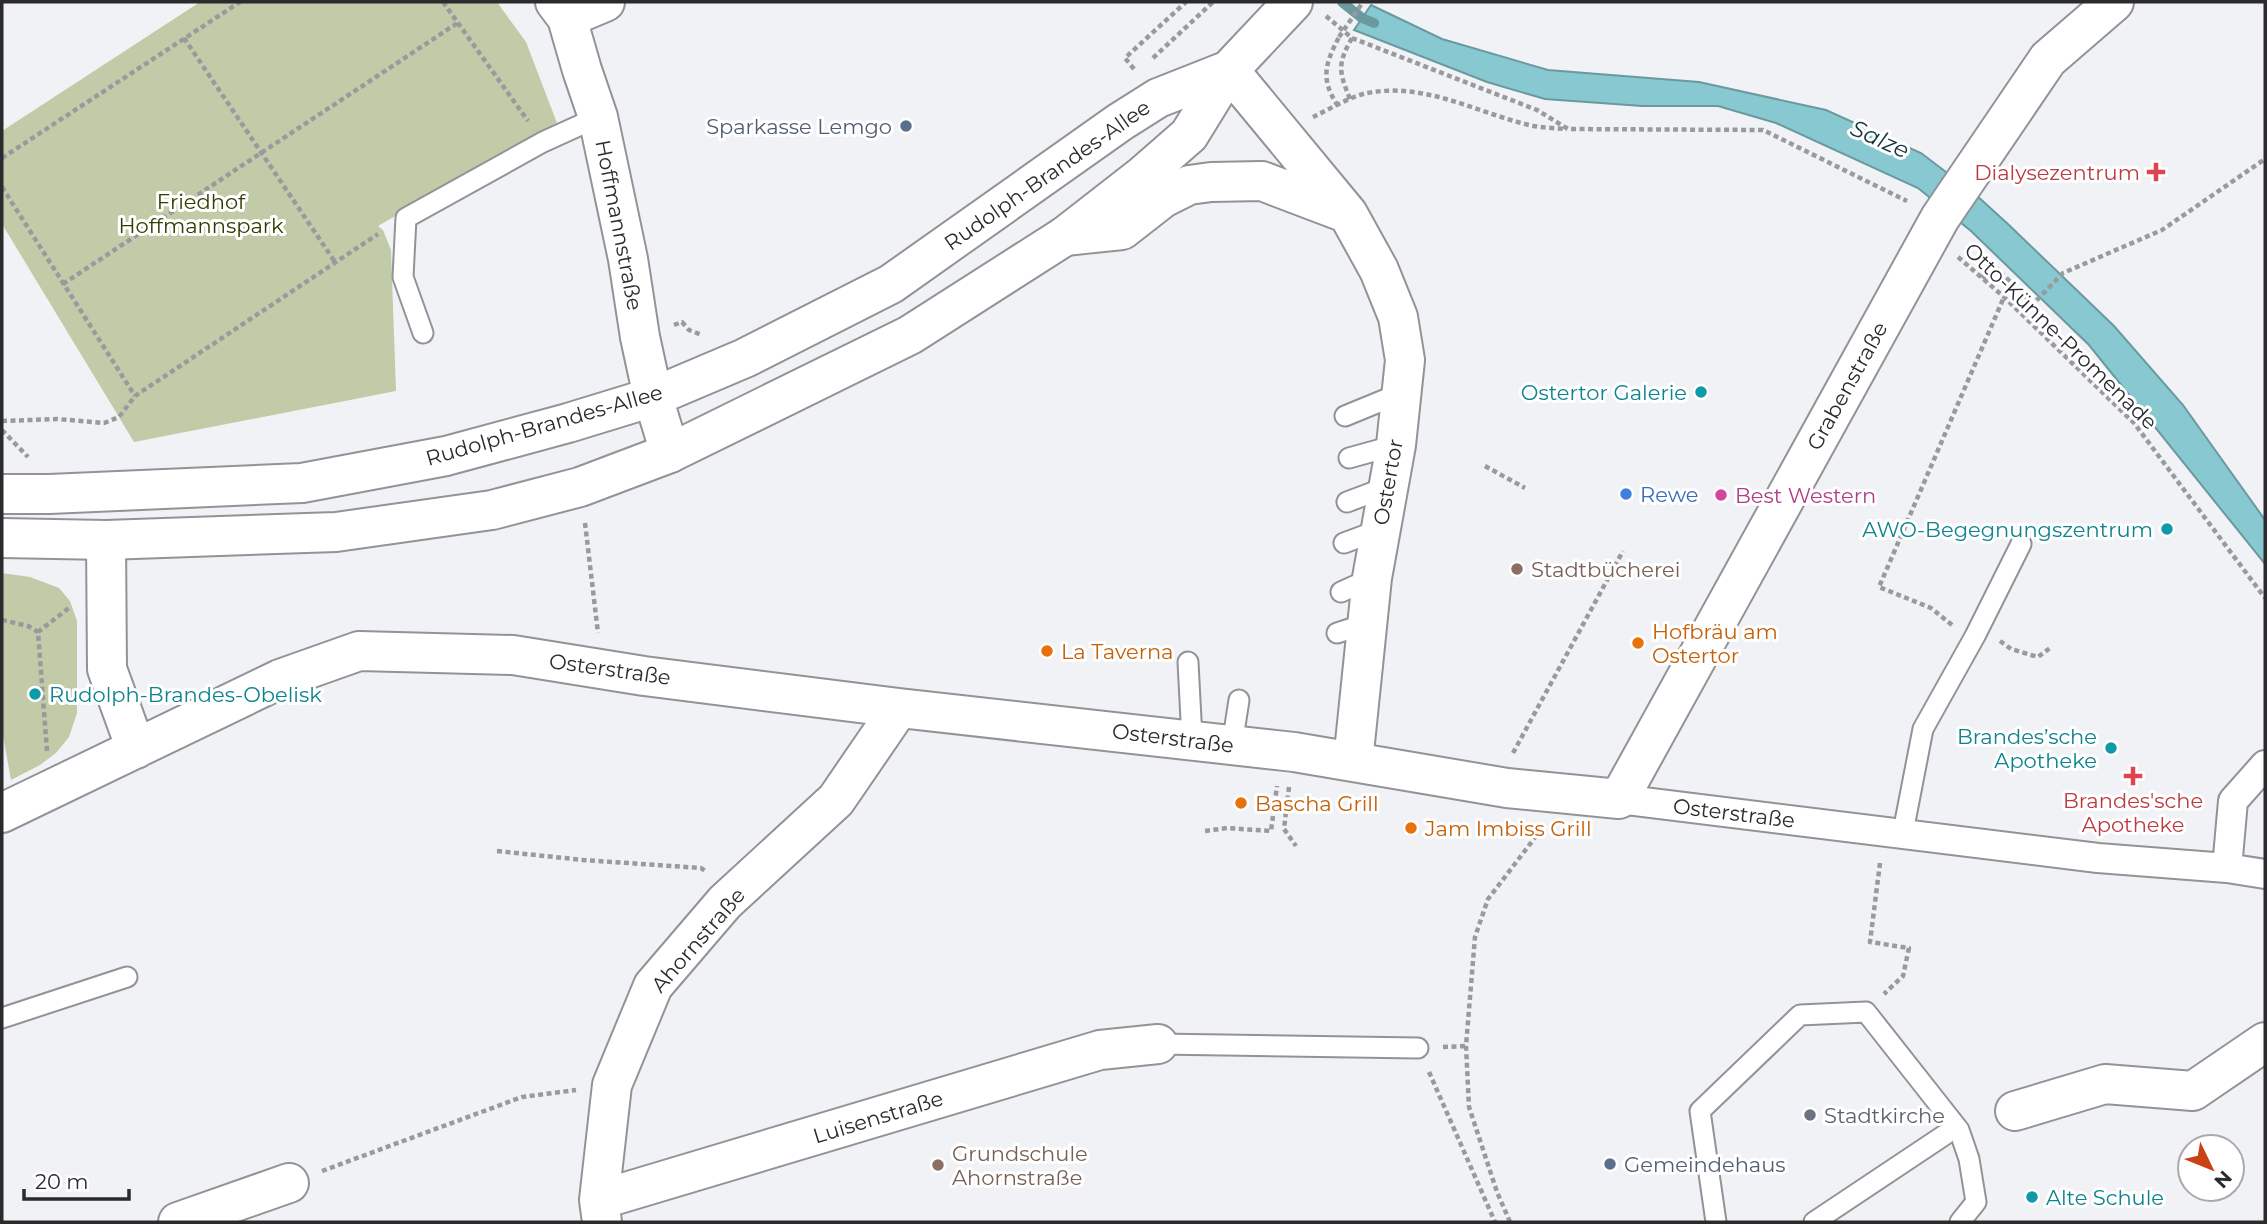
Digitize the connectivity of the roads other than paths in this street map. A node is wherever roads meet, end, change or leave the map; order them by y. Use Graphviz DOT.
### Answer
graph roads {
  1 [pos="605,2"];
  2 [pos="2114,2"];
  3 [pos="1301,4"];
  4 [pos="561,10"];
  5 [pos="1229,70"];
  6 [pos="598,117"];
  7 [pos="1348,214"];
  8 [pos="1065,236"];
  9 [pos="423,333"];
  10 [pos="1401,393"];
  11 [pos="653,397"];
  12 [pos="1345,416"];
  13 [pos="1396,445"];
  14 [pos="670,453"];
  15 [pos="1349,458"];
  16 [pos="1387,487"];
  17 [pos="2,494"];
  18 [pos="1347,502"];
  19 [pos="1379,530"];
  20 [pos="2,538"];
  21 [pos="106,540"];
  22 [pos="1344,543"];
  23 [pos="2021,544"];
  24 [pos="1188,662"];
  25 [pos="1239,700"];
  26 [pos="899,708"];
  27 [pos="1192,739"];
  28 [pos="1232,745"];
  29 [pos="136,750"];
  30 [pos="1353,762"];
  31 [pos="2265,765"];
  32 [pos="1619,799"];
  33 [pos="2,813"];
  34 [pos="1903,832"];
  35 [pos="2227,868"];
  36 [pos="2265,874"];
  37 [pos="127,977"];
  38 [pos="2,1018"];
  39 [pos="2265,1042"];
  40 [pos="1158,1044"];
  41 [pos="1418,1048"];
  42 [pos="2015,1111"];
  43 [pos="1946,1134"];
  44 [pos="289,1183"];
  45 [pos="601,1211"];
  46 [pos="178,1222"];
  47 [pos="1716,1222"];
  48 [pos="1814,1222"];
  49 [pos="1960,1222"];
  1 -- 4 [label="street"];
  2 -- 32 [label="street, Grabenstraße"];
  3 -- 5 [label="street"];
  4 -- 6 [label="street, Hoffmannstraße"];
  5 -- 7 [label="street, Ostertor"];
  5 -- 8 [label="street"];
  5 -- 11 [label="street, Rudolph-Brandes-Allee"];
  6 -- 9 [label="lane"];
  6 -- 11 [label="street, Hoffmannstraße"];
  7 -- 8 [label="street"];
  7 -- 10 [label="street, Ostertor"];
  8 -- 14 [label="street"];
  10 -- 12 [label="lane"];
  10 -- 13 [label="street, Ostertor"];
  11 -- 14 [label="street, Hoffmannstraße"];
  11 -- 17 [label="street, Rudolph-Brandes-Allee"];
  13 -- 15 [label="lane"];
  13 -- 16 [label="street, Ostertor"];
  14 -- 21 [label="street"];
  16 -- 18 [label="lane"];
  16 -- 19 [label="street, Ostertor"];
  19 -- 22 [label="lane"];
  19 -- 30 [label="street, Ostertor"];
  20 -- 21 [label="street"];
  21 -- 29 [label="street"];
  23 -- 34 [label="lane"];
  24 -- 27 [label="lane"];
  25 -- 28 [label="lane"];
  26 -- 27 [label="street, Osterstraße"];
  26 -- 29 [label="street, Osterstraße"];
  26 -- 45 [label="street, Ahornstraße"];
  27 -- 28 [label="street, Osterstraße"];
  28 -- 30 [label="street, Osterstraße"];
  29 -- 33 [label="street, Osterstraße"];
  30 -- 32 [label="street, Osterstraße"];
  31 -- 35 [label="street"];
  32 -- 34 [label="street, Osterstraße"];
  34 -- 35 [label="street, Osterstraße"];
  35 -- 36 [label="street, Osterstraße"];
  37 -- 38 [label="lane"];
  39 -- 42 [label="street"];
  40 -- 41 [label="lane"];
  40 -- 45 [label="street, Luisenstraße"];
  43 -- 48 [label="lane"];
  44 -- 46 [label="street"];
  47 -- 49 [label="lane"];
}
